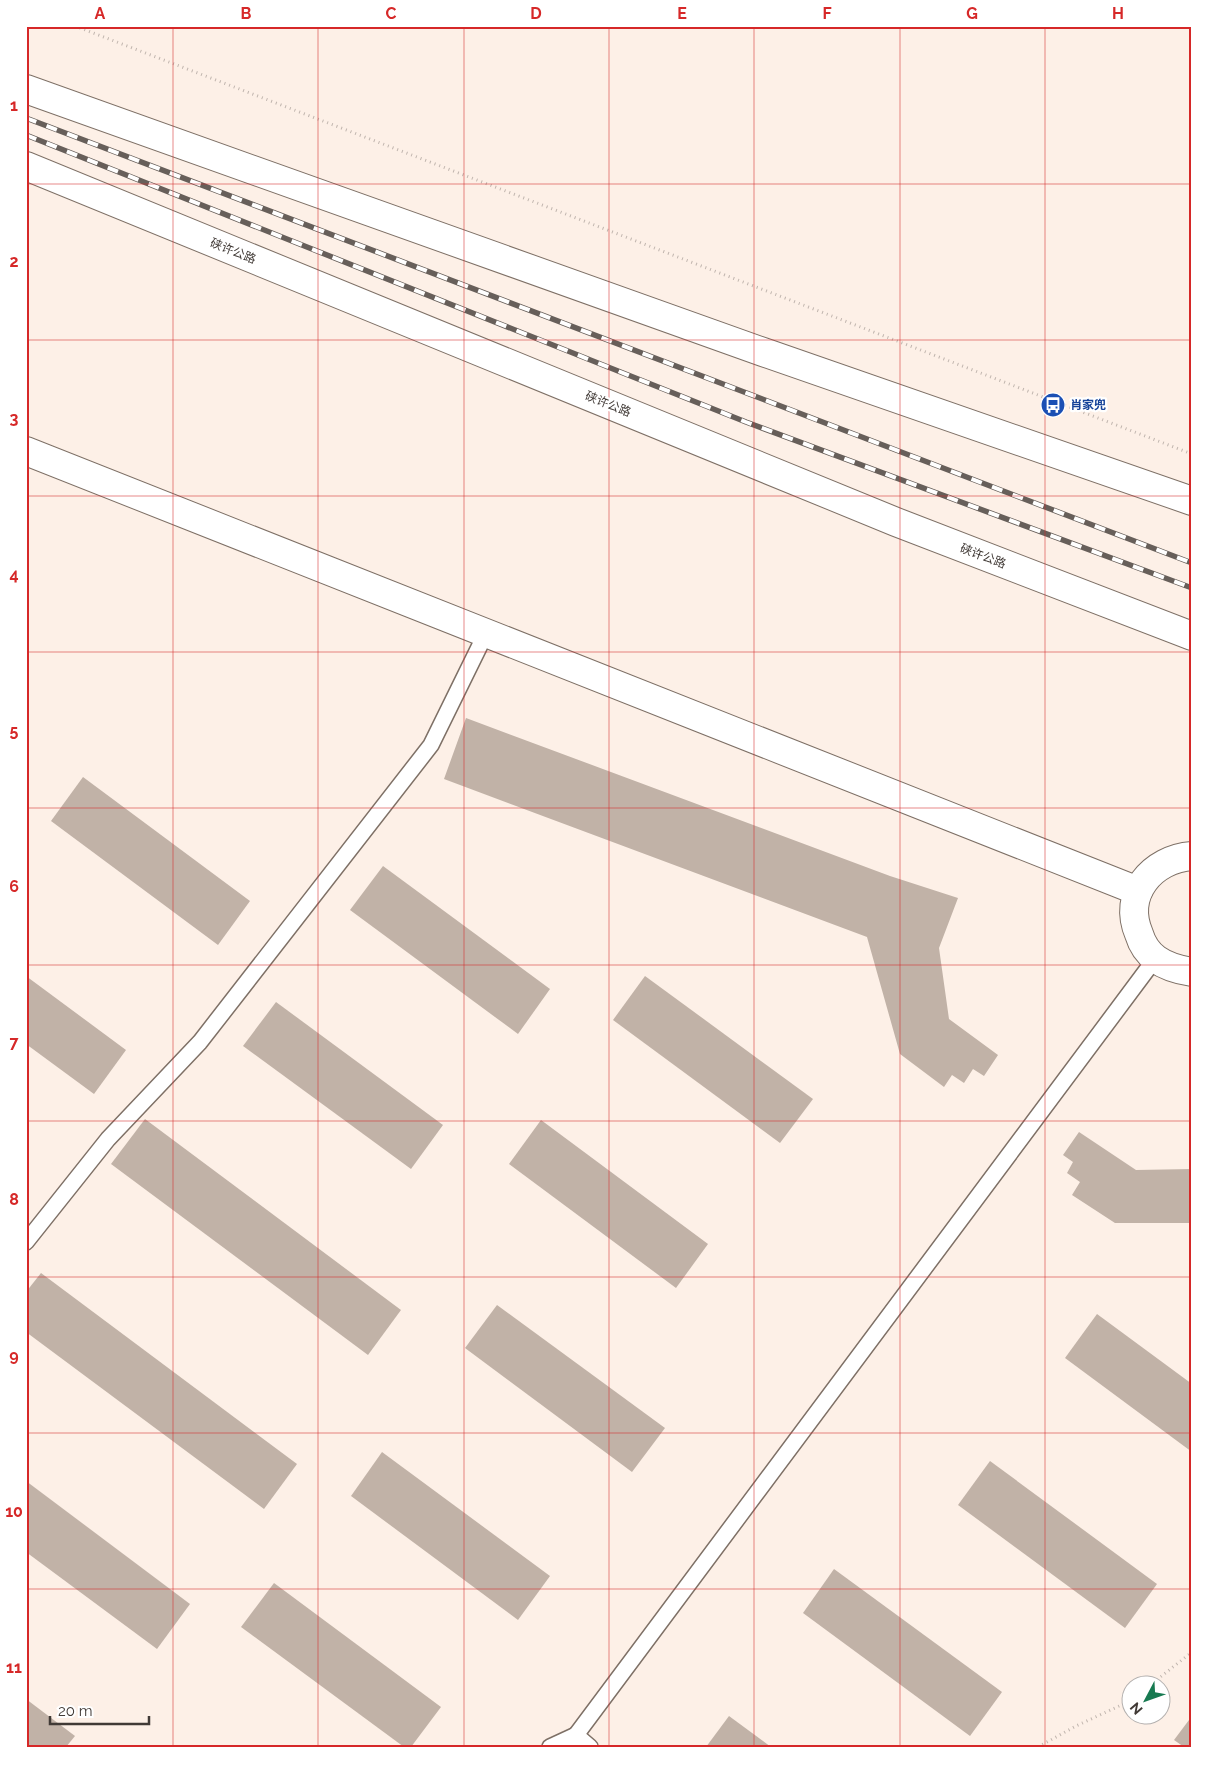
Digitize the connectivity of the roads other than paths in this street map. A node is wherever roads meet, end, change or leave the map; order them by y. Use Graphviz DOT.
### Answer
graph roads {
  1 [pos="26,89"];
  2 [pos="26,166"];
  3 [pos="26,451"];
  4 [pos="1192,501"];
  5 [pos="486,633"];
  6 [pos="1192,636"];
  7 [pos="1192,856"];
  8 [pos="1138,892"];
  9 [pos="1173,966"];
  10 [pos="1192,992"];
  11 [pos="26,1242"];
  12 [pos="575,1741"];
  13 [pos="550,1747"];
  14 [pos="590,1747"];
  1 -- 4 [label="main road"];
  2 -- 6 [label="main road, 硖许公路"];
  3 -- 5 [label="main road"];
  5 -- 8 [label="main road"];
  5 -- 11 [label="lane"];
  7 -- 8 [label="main road"];
  8 -- 9 [label="main road"];
  9 -- 10 [label="main road"];
  9 -- 12 [label="lane"];
  12 -- 13 [label="lane"];
  12 -- 14 [label="lane"];
}
